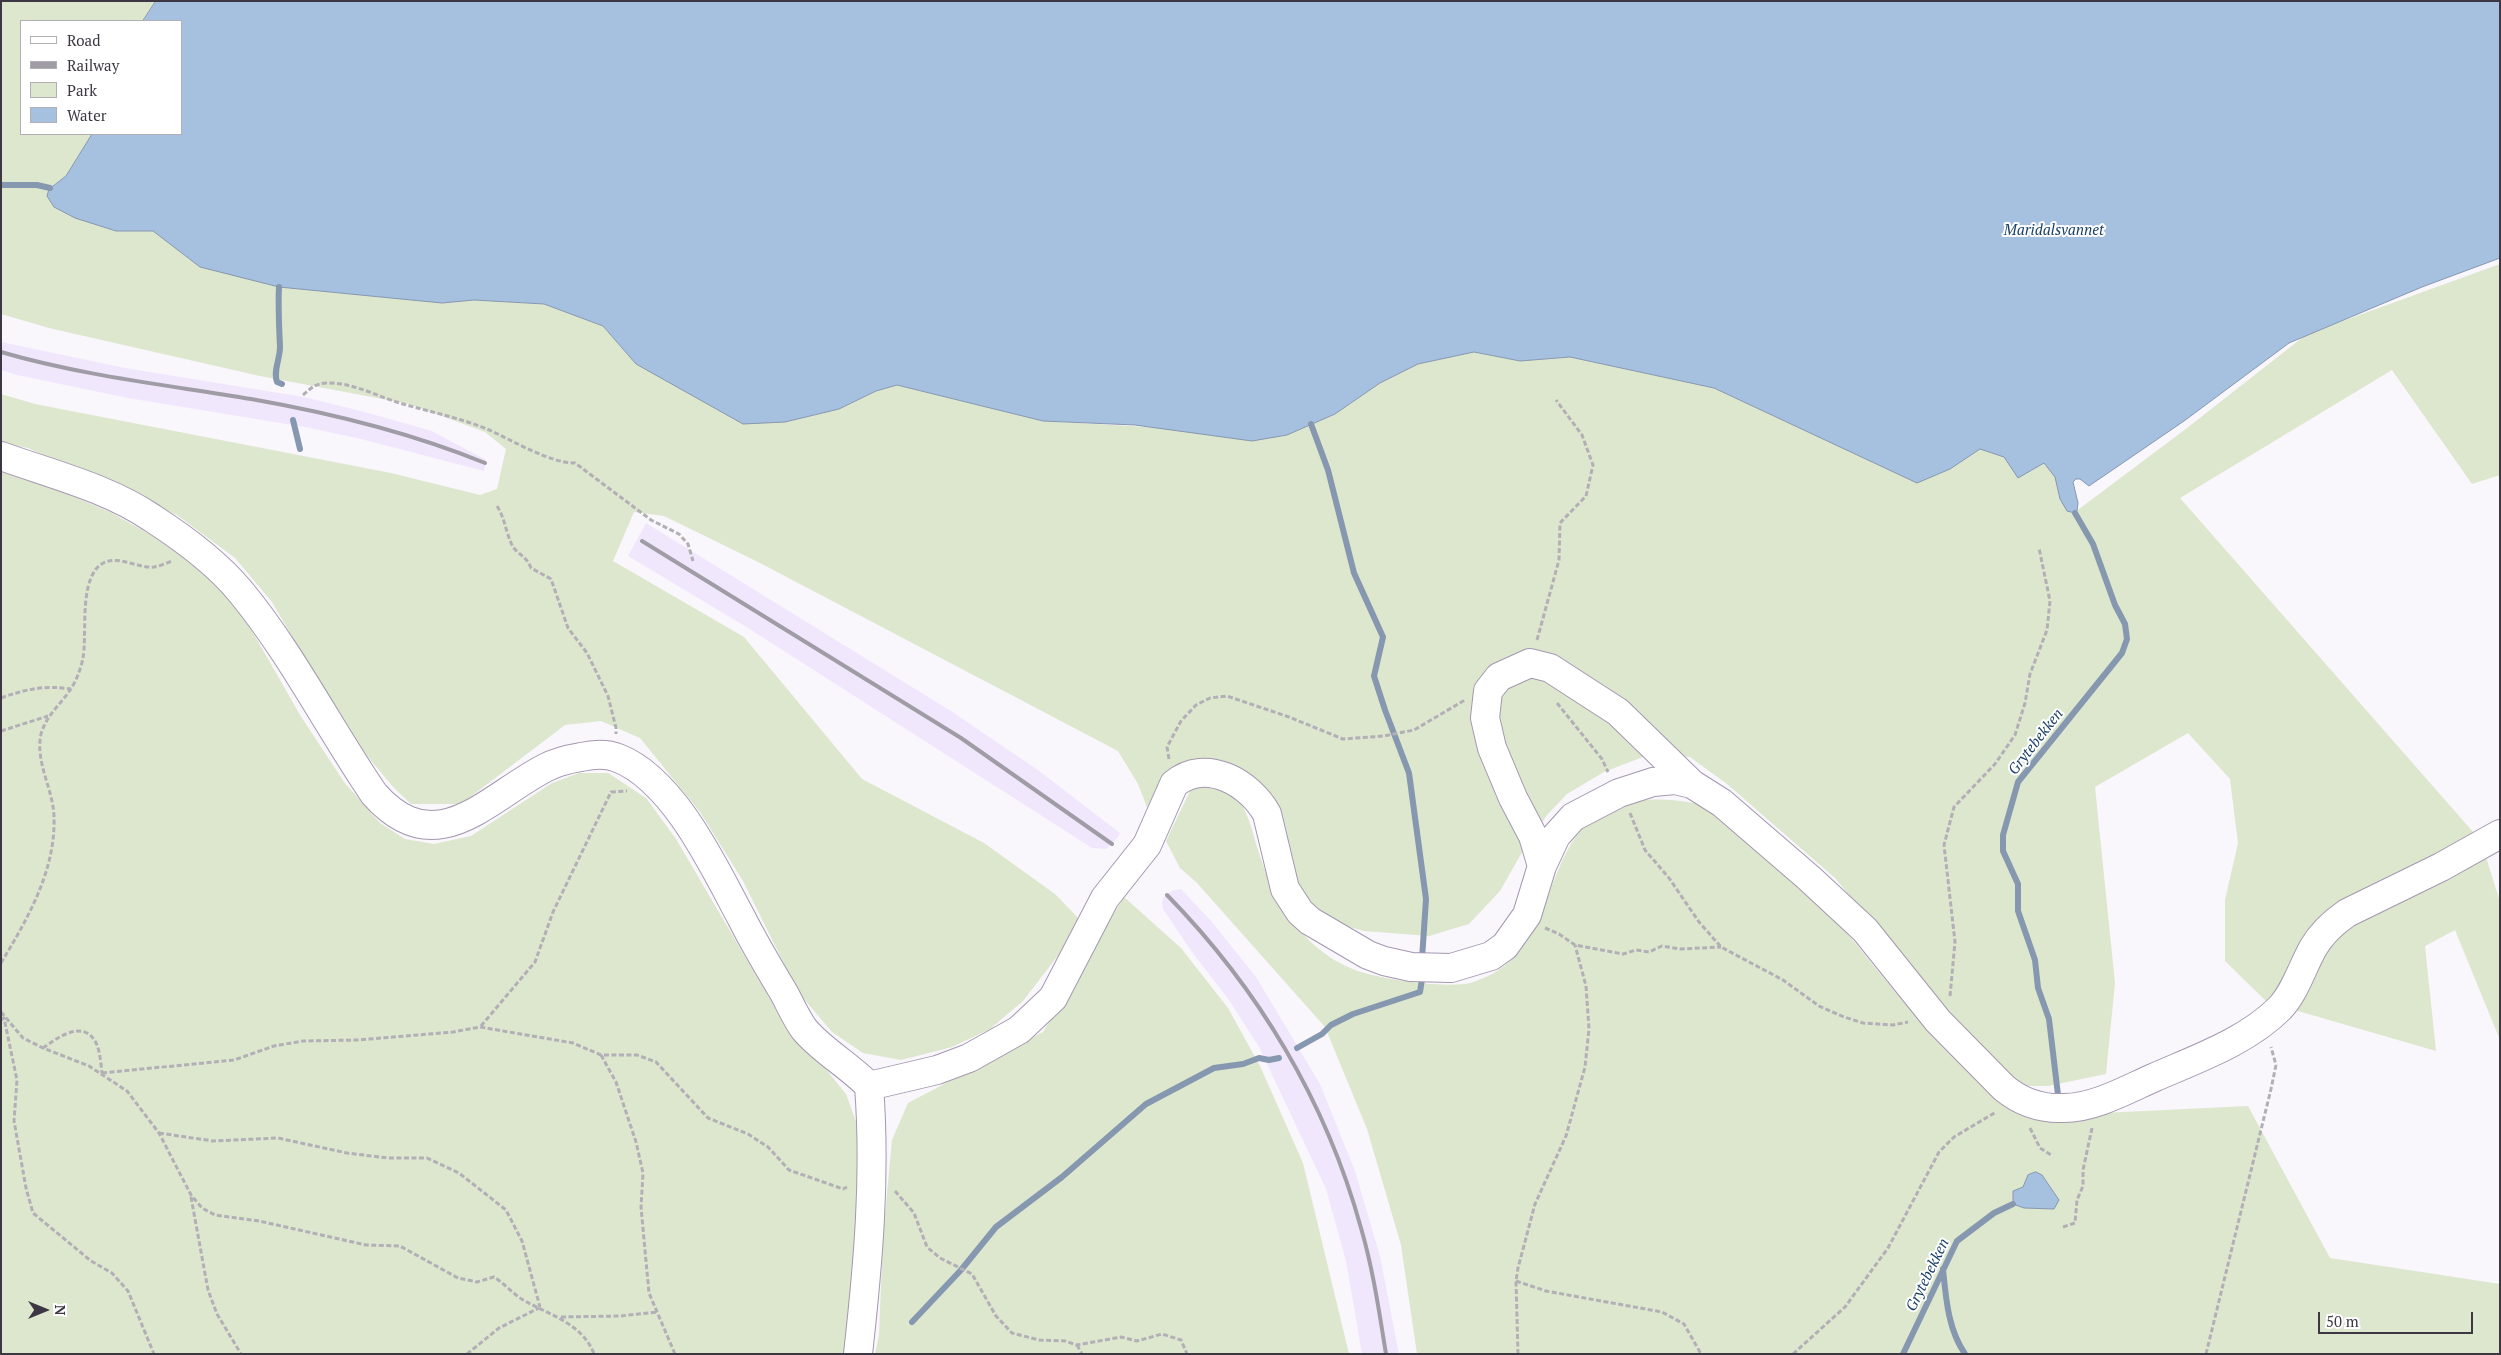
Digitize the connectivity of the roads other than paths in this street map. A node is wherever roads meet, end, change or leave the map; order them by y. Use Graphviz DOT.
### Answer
graph roads {
  1 [pos="1,456"];
  2 [pos="1692,784"];
  3 [pos="2500,834"];
  4 [pos="1542,866"];
  5 [pos="870,1086"];
  6 [pos="858,1354"];
  1 -- 5 [label="lane"];
  2 -- 3 [label="lane"];
  2 -- 4 [label="lane"];
  2 -- 4 [label="lane"];
  4 -- 5 [label="lane"];
  5 -- 6 [label="lane"];
}
